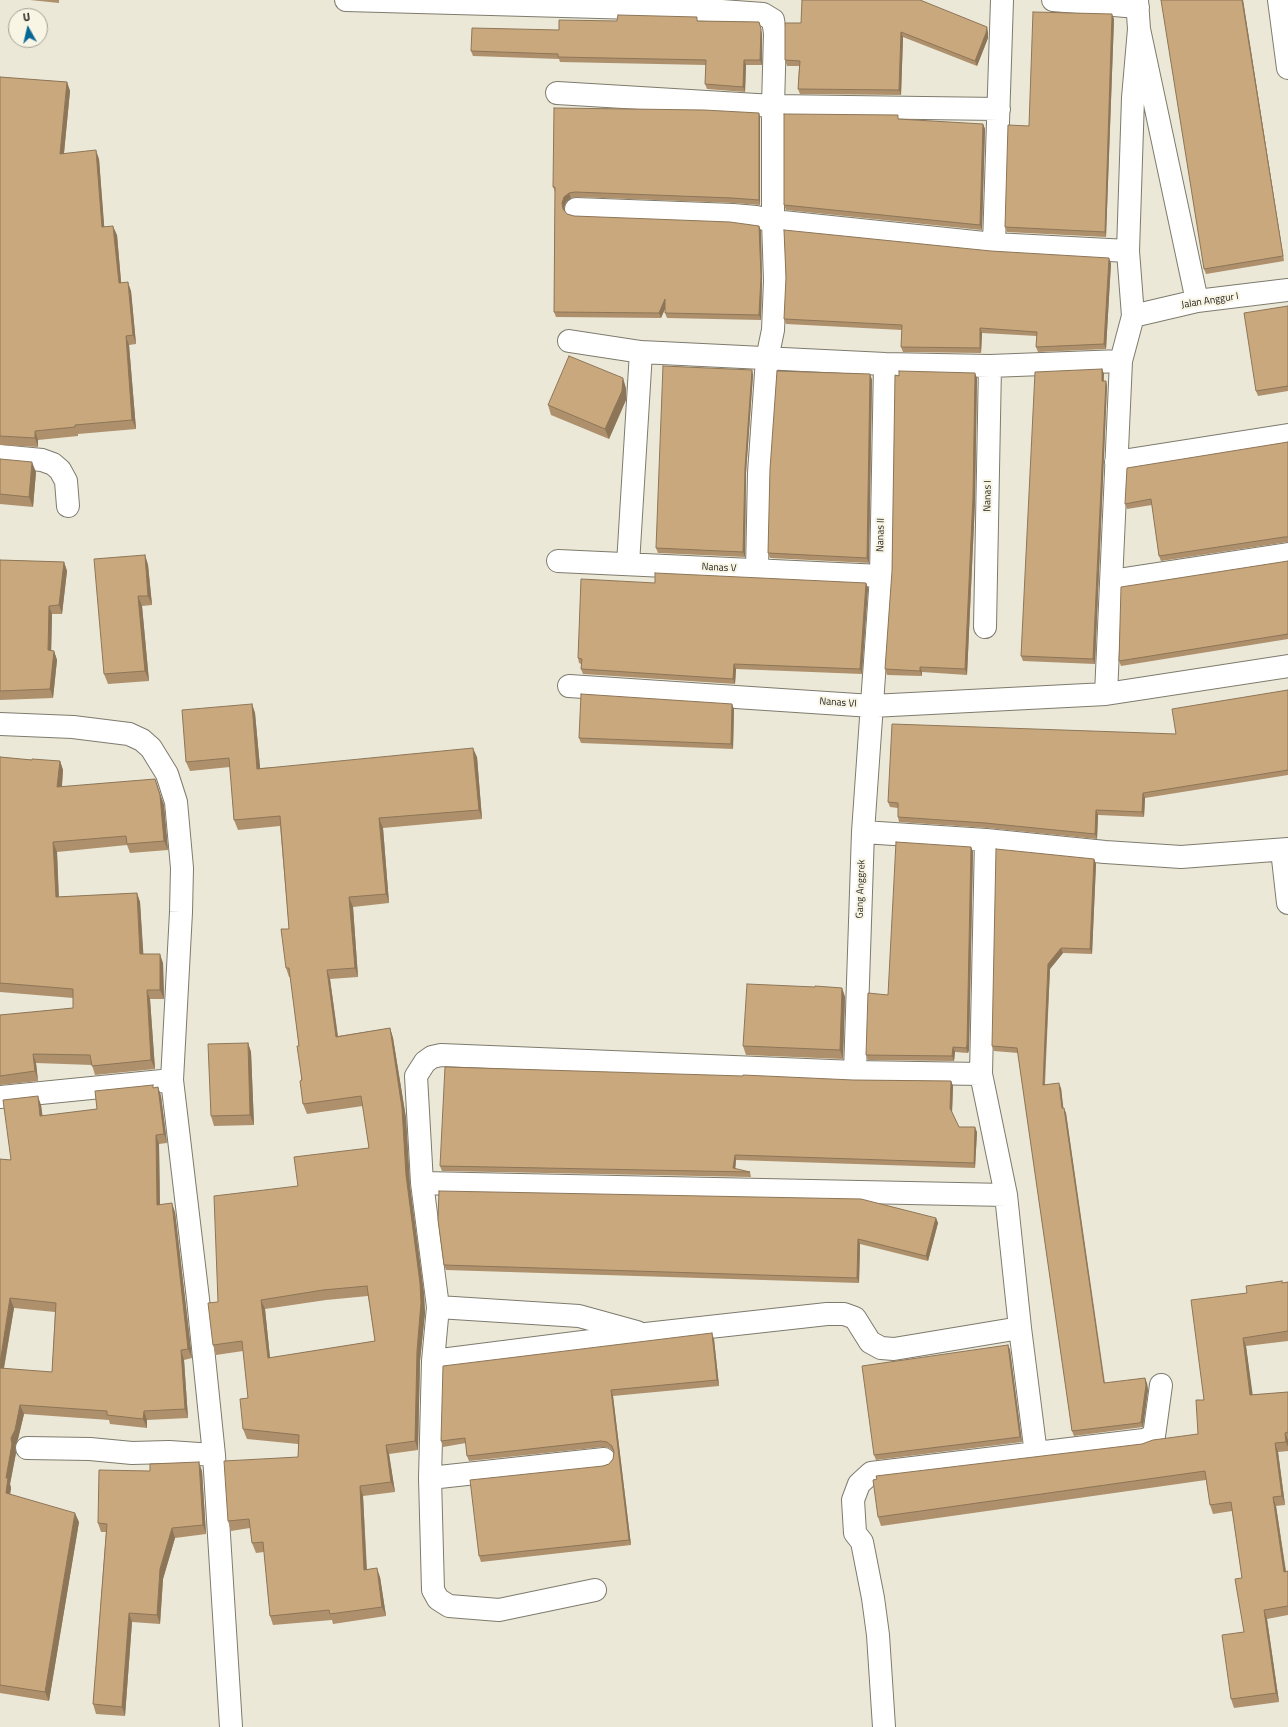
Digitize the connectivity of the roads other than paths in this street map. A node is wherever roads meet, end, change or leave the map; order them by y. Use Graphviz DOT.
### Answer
graph roads {
  1 [pos="346,0"];
  2 [pos="1002,0"];
  3 [pos="1053,0"];
  4 [pos="1279,0"];
  5 [pos="592,3"];
  6 [pos="1137,4"];
  7 [pos="708,5"];
  8 [pos="1139,29"];
  9 [pos="1288,68"];
  10 [pos="557,93"];
  11 [pos="773,106"];
  12 [pos="999,109"];
  13 [pos="576,209"];
  14 [pos="773,222"];
  15 [pos="994,244"];
  16 [pos="1128,250"];
  17 [pos="1288,290"];
  18 [pos="1197,301"];
  19 [pos="1133,316"];
  20 [pos="569,341"];
  21 [pos="641,352"];
  22 [pos="767,358"];
  23 [pos="1121,361"];
  24 [pos="885,364"];
  25 [pos="990,366"];
  26 [pos="1288,435"];
  27 [pos="0,456"];
  28 [pos="1116,462"];
  29 [pos="68,506"];
  30 [pos="1288,554"];
  31 [pos="558,561"];
  32 [pos="628,564"];
  33 [pos="757,570"];
  34 [pos="881,576"];
  35 [pos="1111,581"];
  36 [pos="985,627"];
  37 [pos="1288,666"];
  38 [pos="569,686"];
  39 [pos="1106,694"];
  40 [pos="872,706"];
  41 [pos="0,724"];
  42 [pos="863,832"];
  43 [pos="986,840"];
  44 [pos="1285,849"];
  45 [pos="1288,903"];
  46 [pos="855,1072"];
  47 [pos="981,1074"];
  48 [pos="172,1080"];
  49 [pos="0,1097"];
  50 [pos="422,1183"];
  51 [pos="1006,1195"];
  52 [pos="438,1307"];
  53 [pos="1020,1328"];
  54 [pos="646,1334"];
  55 [pos="434,1360"];
  56 [pos="1161,1385"];
  57 [pos="27,1448"];
  58 [pos="1036,1454"];
  59 [pos="214,1455"];
  60 [pos="604,1459"];
  61 [pos="430,1478"];
  62 [pos="594,1590"];
  63 [pos="231,1727"];
  64 [pos="884,1727"];
  1 -- 5 [label="street"];
  2 -- 12 [label="street"];
  3 -- 6 [label="street"];
  4 -- 9 [label="street"];
  5 -- 7 [label="street"];
  6 -- 8 [label="street"];
  7 -- 11 [label="street"];
  8 -- 16 [label="street"];
  8 -- 18 [label="street"];
  10 -- 11 [label="street"];
  11 -- 12 [label="street"];
  11 -- 14 [label="street"];
  12 -- 15 [label="street"];
  13 -- 14 [label="street"];
  14 -- 15 [label="street"];
  14 -- 22 [label="street"];
  15 -- 16 [label="street"];
  16 -- 19 [label="street"];
  17 -- 18 [label="street, Jalan Anggur I"];
  18 -- 19 [label="street, Jalan Anggur I"];
  19 -- 23 [label="street"];
  20 -- 21 [label="street"];
  21 -- 22 [label="street"];
  21 -- 32 [label="street"];
  22 -- 24 [label="street"];
  22 -- 33 [label="street"];
  23 -- 25 [label="street"];
  23 -- 28 [label="street"];
  24 -- 25 [label="street"];
  24 -- 34 [label="street, Nanas II"];
  25 -- 36 [label="street, Nanas I"];
  26 -- 28 [label="street"];
  27 -- 29 [label="street"];
  28 -- 35 [label="street"];
  30 -- 35 [label="street"];
  31 -- 32 [label="street, Nanas V"];
  32 -- 33 [label="street, Nanas V"];
  33 -- 34 [label="street, Nanas V"];
  34 -- 40 [label="street, Nanas II"];
  35 -- 39 [label="street"];
  37 -- 39 [label="street, Nanas VI"];
  38 -- 40 [label="street, Nanas VI"];
  39 -- 40 [label="street, Nanas VI"];
  40 -- 42 [label="street, Gang Anggrek"];
  41 -- 48 [label="street"];
  42 -- 43 [label="street"];
  42 -- 46 [label="street, Gang Anggrek"];
  43 -- 44 [label="street"];
  43 -- 47 [label="street"];
  44 -- 45 [label="street"];
  46 -- 47 [label="street"];
  46 -- 50 [label="street"];
  47 -- 51 [label="street"];
  48 -- 49 [label="street"];
  48 -- 59 [label="street"];
  50 -- 51 [label="street"];
  50 -- 52 [label="street"];
  51 -- 53 [label="street"];
  52 -- 54 [label="street"];
  52 -- 55 [label="street"];
  53 -- 54 [label="street"];
  53 -- 58 [label="street"];
  54 -- 55 [label="street"];
  55 -- 61 [label="street"];
  56 -- 58 [label="street"];
  57 -- 59 [label="street"];
  58 -- 64 [label="street"];
  59 -- 63 [label="street"];
  60 -- 61 [label="street"];
  61 -- 62 [label="street"];
}
